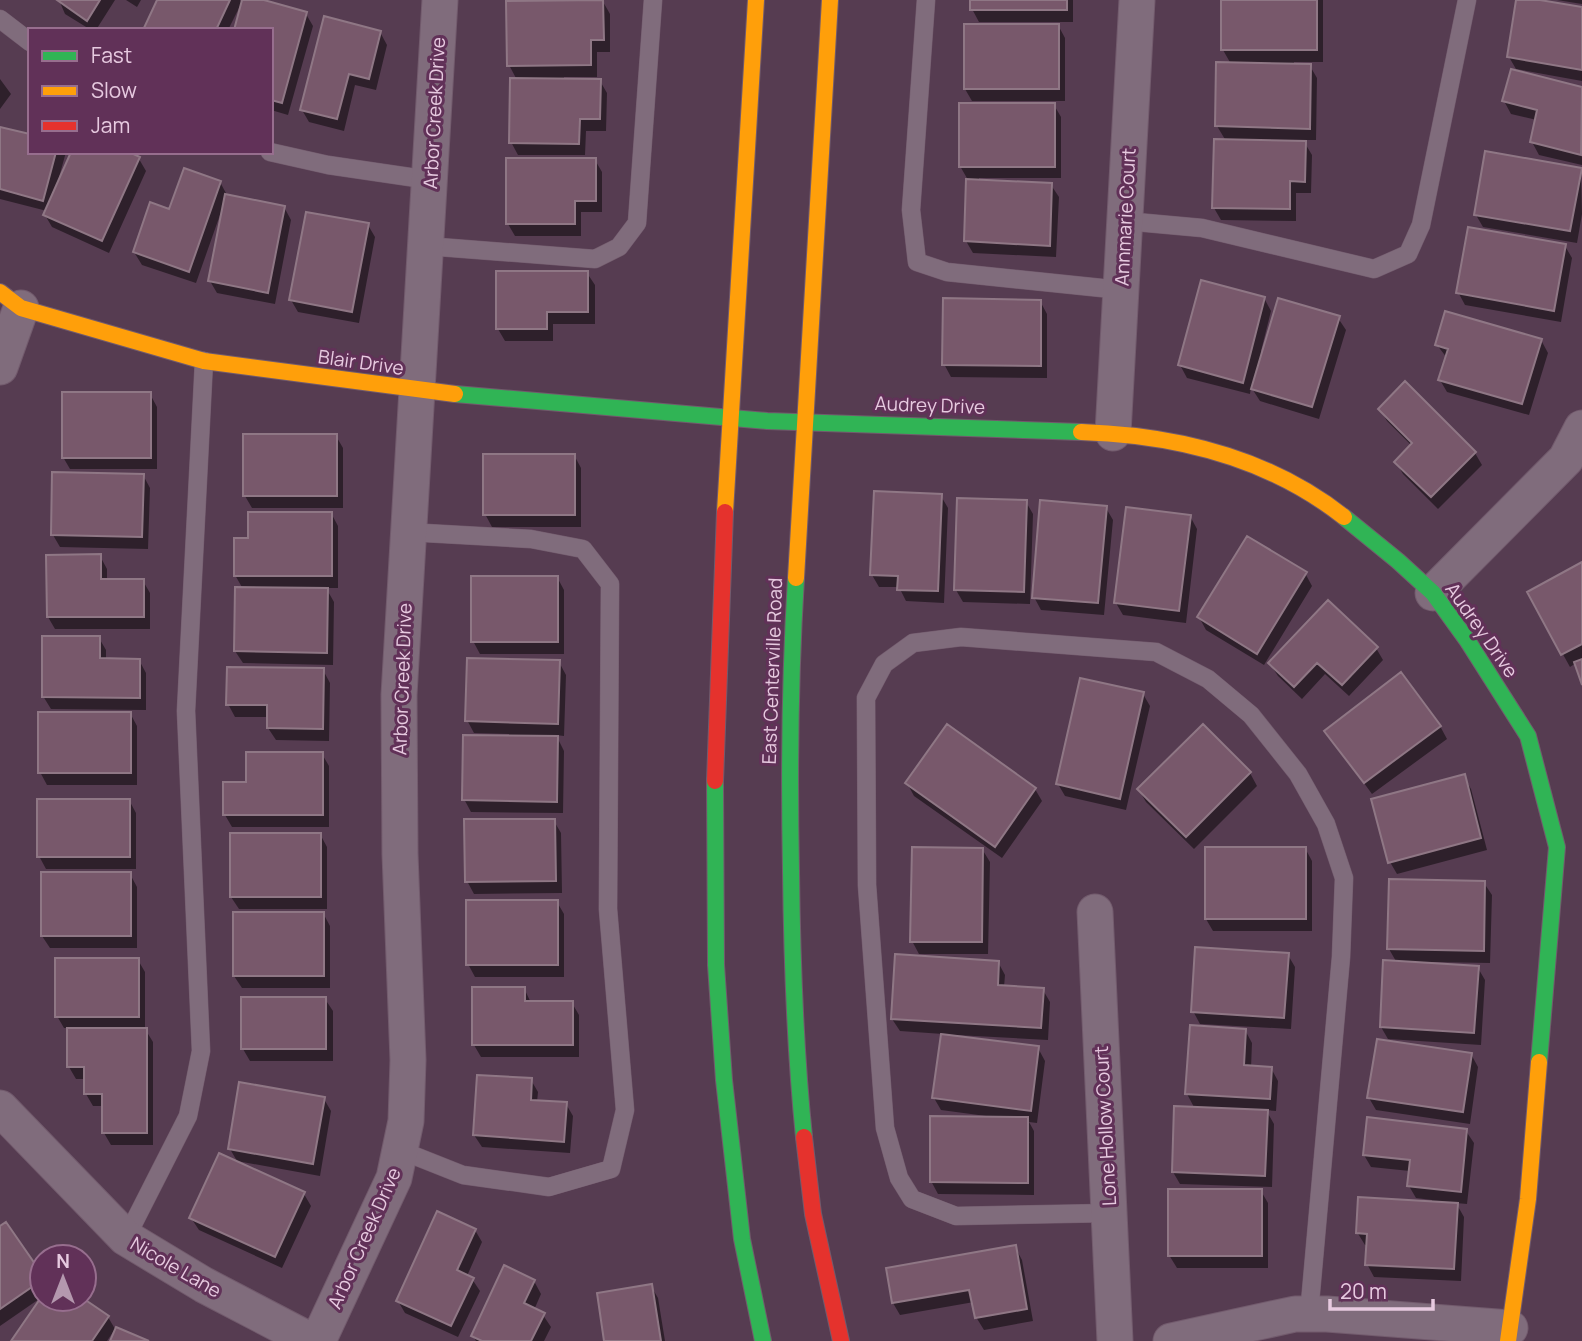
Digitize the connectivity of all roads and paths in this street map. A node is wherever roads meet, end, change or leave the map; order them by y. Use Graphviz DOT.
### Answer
graph roads {
  1 [pos="440,0"];
  2 [pos="653,0"];
  3 [pos="756,0"];
  4 [pos="830,0"];
  5 [pos="926,0"];
  6 [pos="1137,0"];
  7 [pos="1467,0"];
  8 [pos="0,19"];
  9 [pos="28,40"];
  10 [pos="273,153"];
  11 [pos="430,180"];
  12 [pos="1125,221"];
  13 [pos="426,246"];
  14 [pos="1121,290"];
  15 [pos="10,300"];
  16 [pos="204,361"];
  17 [pos="0,367"];
  18 [pos="418,391"];
  19 [pos="729,418"];
  20 [pos="805,422"];
  21 [pos="1582,428"];
  22 [pos="1113,433"];
  23 [pos="407,533"];
  24 [pos="1433,593"];
  25 [pos="1095,912"];
  26 [pos="0,1108"];
  27 [pos="400,1150"];
  28 [pos="1109,1213"];
  29 [pos="126,1238"];
  30 [pos="1309,1314"];
  31 [pos="1509,1335"];
  32 [pos="311,1341"];
  33 [pos="318,1341"];
  34 [pos="763,1341"];
  35 [pos="841,1341"];
  36 [pos="1115,1341"];
  37 [pos="1171,1341"];
  1 -- 11 [label="street, Arbor Creek Drive"];
  2 -- 13 [label="lane"];
  3 -- 19 [label="main road"];
  4 -- 20 [label="main road, East Centerville Road"];
  5 -- 14 [label="lane"];
  6 -- 12 [label="street, Annmarie Court"];
  7 -- 12 [label="lane"];
  8 -- 9 [label="lane"];
  10 -- 11 [label="lane"];
  11 -- 13 [label="street, Arbor Creek Drive"];
  12 -- 14 [label="street, Annmarie Court"];
  13 -- 18 [label="street, Arbor Creek Drive"];
  14 -- 22 [label="street, Annmarie Court"];
  15 -- 16 [label="main road, Blair Drive"];
  15 -- 17 [label="street"];
  16 -- 18 [label="main road, Blair Drive"];
  16 -- 29 [label="lane"];
  18 -- 19 [label="main road, Blair Drive"];
  18 -- 23 [label="street, Arbor Creek Drive"];
  19 -- 20 [label="main road, Audrey Drive"];
  19 -- 34 [label="main road"];
  20 -- 22 [label="main road, Audrey Drive"];
  20 -- 35 [label="main road, East Centerville Road"];
  21 -- 24 [label="street"];
  22 -- 24 [label="main road, Audrey Drive"];
  23 -- 27 [label="street, Arbor Creek Drive"];
  23 -- 27 [label="lane"];
  24 -- 31 [label="main road, Audrey Drive"];
  25 -- 28 [label="street, Lone Hollow Court"];
  26 -- 29 [label="street, Nicole Lane"];
  27 -- 33 [label="street, Arbor Creek Drive"];
  28 -- 30 [label="lane"];
  28 -- 36 [label="street, Lone Hollow Court"];
  29 -- 32 [label="street, Nicole Lane"];
  30 -- 31 [label="street"];
  30 -- 37 [label="street"];
}
